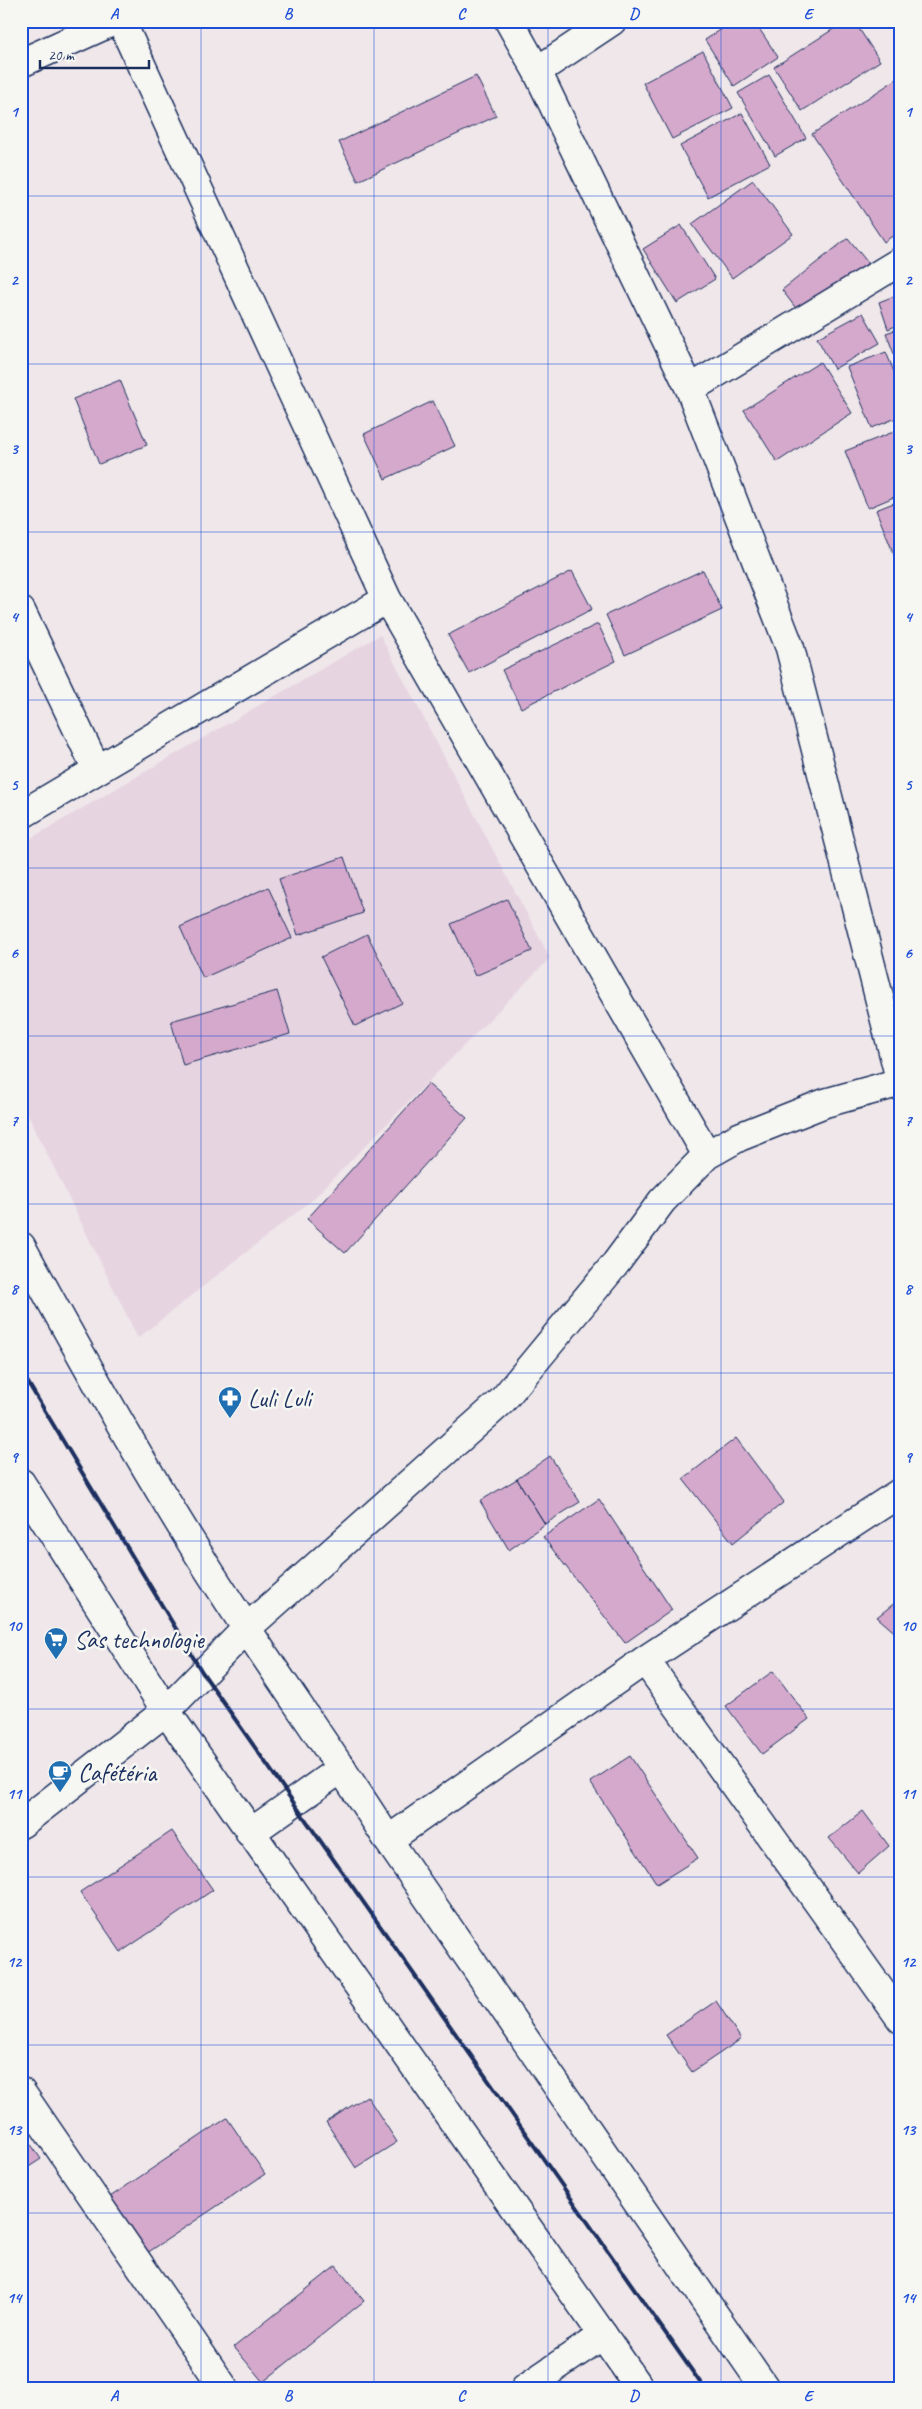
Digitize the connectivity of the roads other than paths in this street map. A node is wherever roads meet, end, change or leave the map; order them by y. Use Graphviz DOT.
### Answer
graph roads {
  1 [pos="114,21"];
  2 [pos="121,21"];
  3 [pos="509,21"];
  4 [pos="612,21"];
  5 [pos="21,63"];
  6 [pos="537,71"];
  7 [pos="901,261"];
  8 [pos="690,389"];
  9 [pos="387,599"];
  10 [pos="21,611"];
  11 [pos="97,770"];
  12 [pos="21,815"];
  13 [pos="901,1082"];
  14 [pos="707,1155"];
  15 [pos="21,1246"];
  16 [pos="21,1483"];
  17 [pos="901,1492"];
  18 [pos="248,1627"];
  19 [pos="645,1660"];
  20 [pos="166,1711"];
  21 [pos="342,1768"];
  22 [pos="21,1824"];
  23 [pos="250,1833"];
  24 [pos="388,1840"];
  25 [pos="901,2019"];
  26 [pos="21,2092"];
  27 [pos="603,2335"];
  28 [pos="224,2388"];
  29 [pos="525,2388"];
  30 [pos="640,2388"];
  31 [pos="765,2388"];
  1 -- 5 [label="street"];
  2 -- 9 [label="street"];
  3 -- 6 [label="street"];
  4 -- 6 [label="street"];
  6 -- 8 [label="street"];
  7 -- 8 [label="street"];
  8 -- 13 [label="street"];
  9 -- 11 [label="street"];
  9 -- 14 [label="street"];
  10 -- 11 [label="street"];
  11 -- 12 [label="street"];
  13 -- 14 [label="street"];
  14 -- 18 [label="street"];
  15 -- 18 [label="street"];
  16 -- 20 [label="street"];
  17 -- 19 [label="street"];
  18 -- 20 [label="street"];
  18 -- 21 [label="street"];
  19 -- 24 [label="street"];
  19 -- 25 [label="street"];
  20 -- 22 [label="street"];
  20 -- 23 [label="street"];
  21 -- 23 [label="street"];
  21 -- 24 [label="street"];
  23 -- 27 [label="street"];
  24 -- 31 [label="street"];
  26 -- 28 [label="street"];
  27 -- 29 [label="street"];
  27 -- 30 [label="street"];
}
